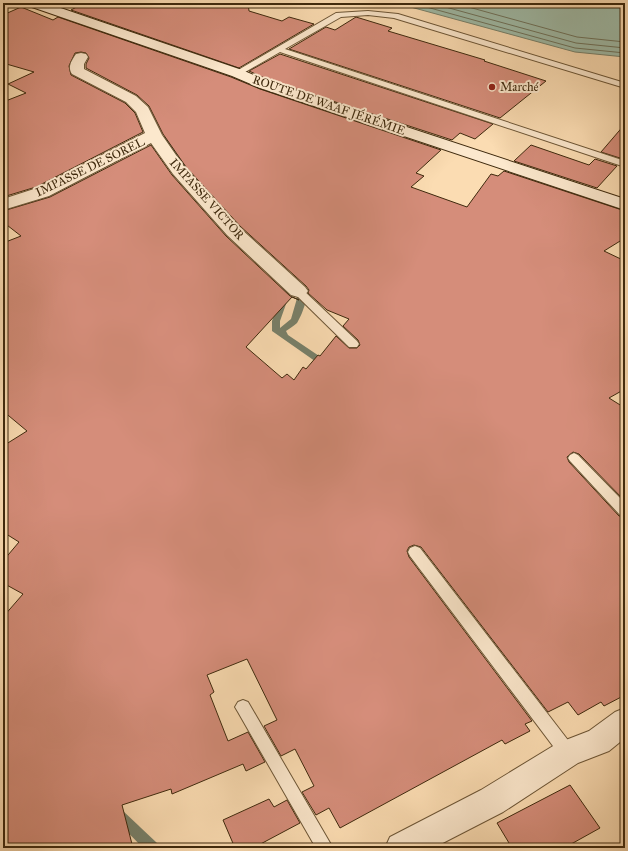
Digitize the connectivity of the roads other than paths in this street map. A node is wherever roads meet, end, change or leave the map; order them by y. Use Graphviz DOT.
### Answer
graph roads {
  1 [pos="34,3"];
  2 [pos="279,49"];
  3 [pos="82,57"];
  4 [pos="237,73"];
  5 [pos="625,86"];
  6 [pos="154,135"];
  7 [pos="625,164"];
  8 [pos="3,205"];
  9 [pos="625,205"];
  10 [pos="298,291"];
  11 [pos="353,344"];
  12 [pos="574,458"];
  13 [pos="625,511"];
  14 [pos="415,552"];
  15 [pos="243,707"];
  16 [pos="625,721"];
  17 [pos="568,753"];
  18 [pos="325,848"];
  19 [pos="401,848"];
  1 -- 4 [label="street, ROUTE DE WAAF JÉRÉMIE"];
  2 -- 4 [label="lane"];
  2 -- 5 [label="lane"];
  2 -- 7 [label="lane"];
  3 -- 6 [label="street, IMPASSE VICTOR"];
  4 -- 9 [label="street, ROUTE DE WAAF JÉRÉMIE"];
  6 -- 8 [label="street, IMPASSE DE SOREL"];
  6 -- 10 [label="street, IMPASSE VICTOR"];
  10 -- 11 [label="lane"];
  12 -- 13 [label="lane"];
  14 -- 17 [label="lane"];
  15 -- 18 [label="lane"];
  16 -- 17 [label="street"];
  17 -- 19 [label="street"];
}
